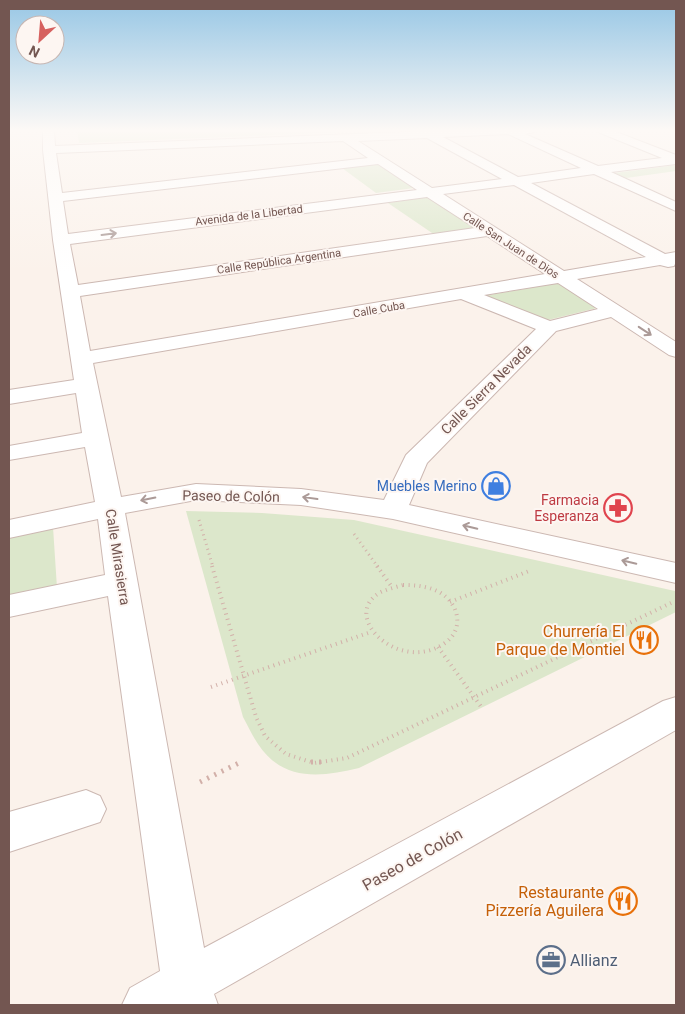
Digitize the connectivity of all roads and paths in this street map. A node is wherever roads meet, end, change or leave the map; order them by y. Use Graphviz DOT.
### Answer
graph roads {
  1 [pos="53,177"];
  2 [pos="232,177"];
  3 [pos="407,177"];
  4 [pos="513,177"];
  5 [pos="539,177"];
  6 [pos="612,177"];
  7 [pos="518,180"];
  8 [pos="429,192"];
  9 [pos="55,198"];
  10 [pos="676,207"];
  11 [pos="488,230"];
  12 [pos="61,240"];
  13 [pos="672,261"];
  14 [pos="560,276"];
  15 [pos="69,292"];
  16 [pos="464,294"];
  17 [pos="614,311"];
  18 [pos="549,327"];
  19 [pos="676,352"];
  20 [pos="84,372"];
  21 [pos="9,397"];
  22 [pos="95,438"];
  23 [pos="9,453"];
  24 [pos="110,509"];
  25 [pos="393,510"];
  26 [pos="198,515"];
  27 [pos="9,529"];
  28 [pos="352,532"];
  29 [pos="537,568"];
  30 [pos="676,573"];
  31 [pos="122,582"];
  32 [pos="392,587"];
  33 [pos="676,601"];
  34 [pos="450,602"];
  35 [pos="9,606"];
  36 [pos="371,632"];
  37 [pos="438,647"];
  38 [pos="244,677"];
  39 [pos="211,687"];
  40 [pos="475,698"];
  41 [pos="482,708"];
  42 [pos="676,712"];
  43 [pos="239,763"];
  44 [pos="200,782"];
  45 [pos="86,809"];
  46 [pos="9,832"];
  47 [pos="176,998"];
  1 -- 9 [label="street, Calle Mirasierra"];
  2 -- 9 [label="street"];
  3 -- 8 [label="street, Calle San Juan de Dios"];
  4 -- 7 [label="street"];
  5 -- 7 [label="street, Avenida de la Libertad"];
  6 -- 10 [label="street"];
  7 -- 8 [label="street, Avenida de la Libertad"];
  7 -- 13 [label="street"];
  8 -- 11 [label="street, Calle San Juan de Dios"];
  12 -- 8 [label="street, Avenida de la Libertad, one-way"];
  9 -- 12 [label="street, Calle Mirasierra"];
  11 -- 14 [label="street, Calle San Juan de Dios"];
  11 -- 15 [label="street, Calle República Argentina"];
  12 -- 15 [label="street, Calle Mirasierra"];
  13 -- 14 [label="street, Calle Cuba"];
  14 -- 16 [label="street, Calle Cuba"];
  14 -- 17 [label="street, Calle San Juan de Dios"];
  15 -- 20 [label="street, Calle Mirasierra"];
  16 -- 18 [label="street"];
  16 -- 20 [label="street, Calle Cuba"];
  17 -- 18 [label="street"];
  17 -- 19 [label="street, Calle San Juan de Dios, one-way"];
  18 -- 25 [label="street, Calle Sierra Nevada"];
  20 -- 21 [label="street, Calle Cuba"];
  20 -- 22 [label="street, Calle Mirasierra"];
  22 -- 23 [label="street"];
  22 -- 24 [label="street, Calle Mirasierra"];
  25 -- 24 [label="street, Paseo de Colón, one-way"];
  24 -- 27 [label="street, Paseo de Colón"];
  24 -- 31 [label="street, Calle Mirasierra"];
  30 -- 25 [label="street, Paseo de Colón, one-way"];
  26 -- 38 [label="path"];
  28 -- 32 [label="path"];
  29 -- 34 [label="path"];
  31 -- 35 [label="street"];
  31 -- 47 [label="street, Calle Mirasierra"];
  32 -- 34 [label="path"];
  32 -- 36 [label="path"];
  33 -- 40 [label="path"];
  34 -- 37 [label="path"];
  36 -- 37 [label="path"];
  36 -- 38 [label="path"];
  37 -- 40 [label="path"];
  38 -- 39 [label="path"];
  38 -- 40 [label="path"];
  40 -- 41 [label="path"];
  42 -- 47 [label="street, Paseo de Colón"];
  43 -- 44 [label="path"];
  45 -- 46 [label="street"];
}
